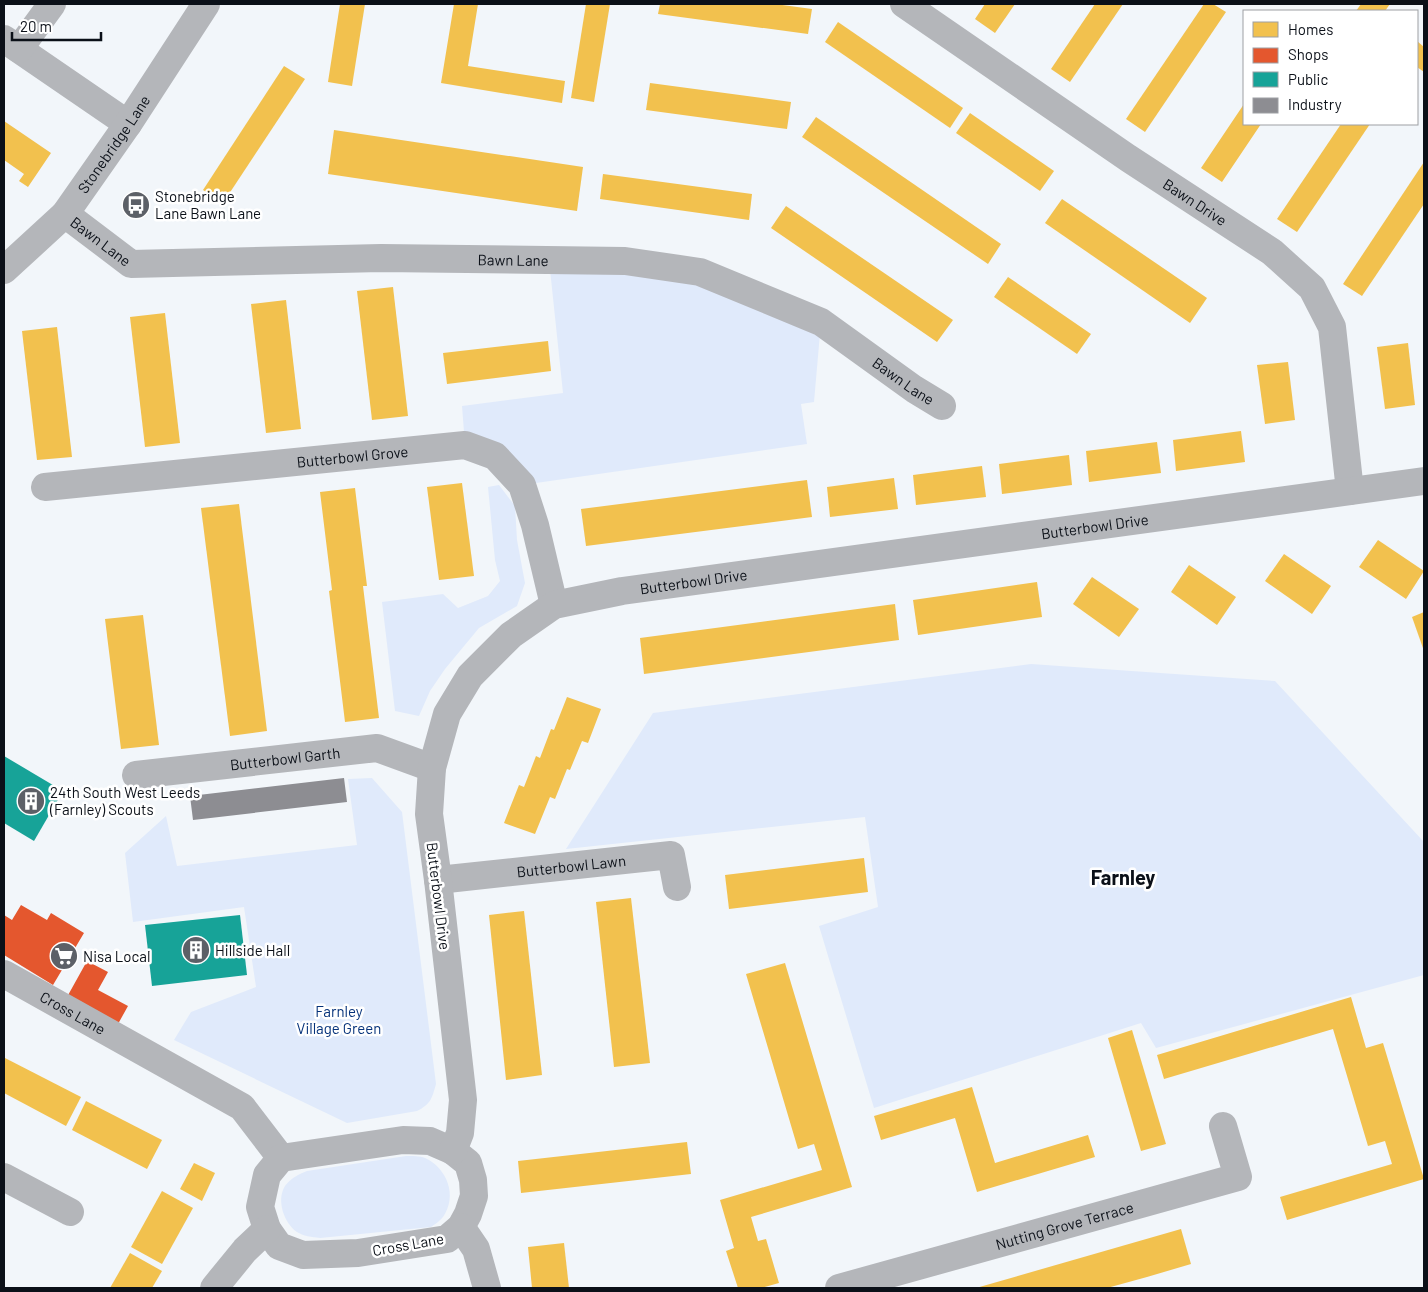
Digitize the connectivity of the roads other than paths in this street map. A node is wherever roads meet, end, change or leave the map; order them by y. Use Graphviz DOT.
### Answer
graph roads {
  1 [pos="52,4"];
  2 [pos="206,4"];
  3 [pos="904,4"];
  4 [pos="11,44"];
  5 [pos="128,124"];
  6 [pos="64,214"];
  7 [pos="4,270"];
  8 [pos="942,406"];
  9 [pos="1424,481"];
  10 [pos="45,487"];
  11 [pos="1350,490"];
  12 [pos="554,605"];
  13 [pos="432,768"];
  14 [pos="136,775"];
  15 [pos="438,880"];
  16 [pos="677,887"];
  17 [pos="7,983"];
  18 [pos="1223,1126"];
  19 [pos="453,1151"];
  20 [pos="281,1158"];
  21 [pos="4,1177"];
  22 [pos="70,1212"];
  23 [pos="461,1227"];
  24 [pos="267,1228"];
  25 [pos="214,1288"];
  26 [pos="487,1288"];
  27 [pos="840,1288"];
  1 -- 4 [label="street"];
  2 -- 5 [label="street, Stonebridge Lane"];
  3 -- 11 [label="street, Bawn Drive"];
  4 -- 5 [label="street"];
  5 -- 6 [label="street, Stonebridge Lane"];
  6 -- 7 [label="street, Stonebridge Lane"];
  6 -- 8 [label="street, Bawn Lane"];
  9 -- 11 [label="street, Butterbowl Drive"];
  10 -- 12 [label="street, Butterbowl Grove"];
  11 -- 12 [label="street, Butterbowl Drive"];
  12 -- 13 [label="street, Butterbowl Drive"];
  13 -- 14 [label="street, Butterbowl Garth"];
  13 -- 15 [label="street, Butterbowl Drive"];
  15 -- 16 [label="street, Butterbowl Lawn"];
  15 -- 19 [label="street, Butterbowl Drive"];
  17 -- 20 [label="street, Cross Lane"];
  18 -- 27 [label="street, Nutting Grove Terrace"];
  19 -- 20 [label="street, Cross Lane"];
  19 -- 23 [label="street, Cross Lane"];
  20 -- 24 [label="street, Cross Lane"];
  21 -- 22 [label="street"];
  23 -- 24 [label="street, Cross Lane"];
  23 -- 26 [label="street"];
  24 -- 25 [label="street"];
}
